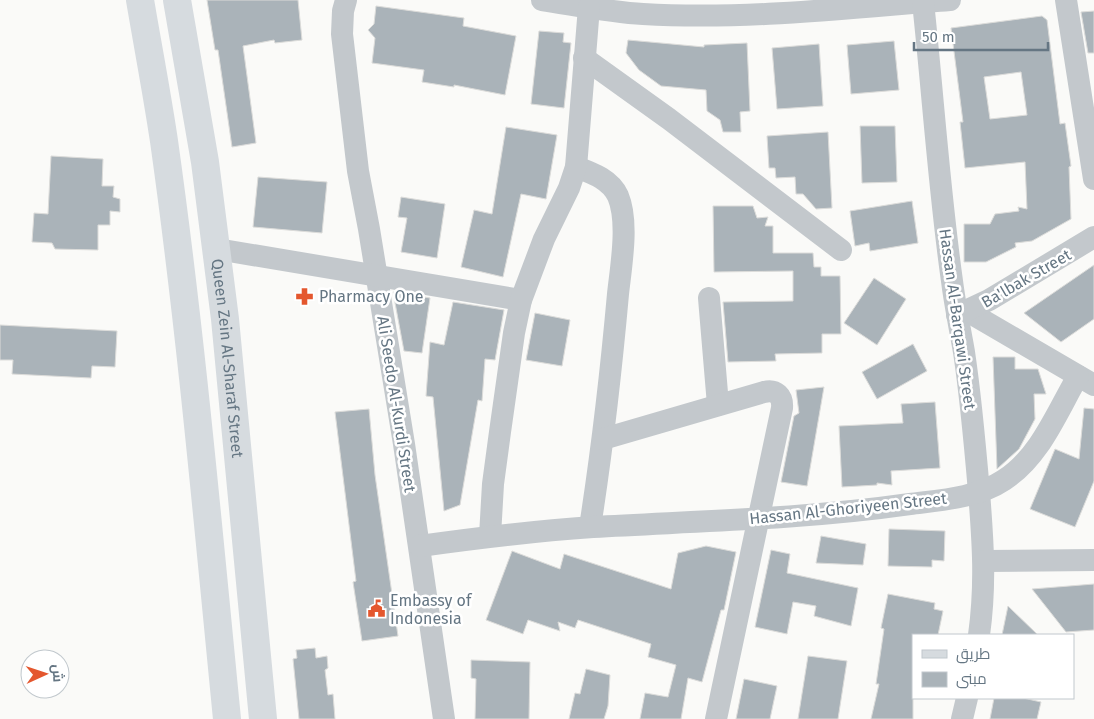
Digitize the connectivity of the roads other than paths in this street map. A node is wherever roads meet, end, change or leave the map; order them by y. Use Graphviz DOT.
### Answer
graph roads {
  1 [pos="140,0"];
  2 [pos="177,0"];
  3 [pos="346,0"];
  4 [pos="542,0"];
  5 [pos="950,0"];
  6 [pos="1066,0"];
  7 [pos="924,2"];
  8 [pos="589,8"];
  9 [pos="683,8"];
  10 [pos="584,58"];
  11 [pos="576,167"];
  12 [pos="1094,179"];
  13 [pos="1094,237"];
  14 [pos="217,249"];
  15 [pos="841,250"];
  16 [pos="376,276"];
  17 [pos="709,298"];
  18 [pos="522,300"];
  19 [pos="962,313"];
  20 [pos="1086,381"];
  21 [pos="718,405"];
  22 [pos="604,439"];
  23 [pos="979,492"];
  24 [pos="759,518"];
  25 [pos="590,527"];
  26 [pos="490,536"];
  27 [pos="420,546"];
  28 [pos="1094,560"];
  29 [pos="985,561"];
  30 [pos="979,634"];
  31 [pos="967,699"];
  32 [pos="227,719"];
  33 [pos="263,719"];
  34 [pos="444,719"];
  35 [pos="716,719"];
  36 [pos="962,719"];
  1 -- 32 [label="main road"];
  2 -- 14 [label="main road, Queen Zein Al-Sharaf Street"];
  3 -- 16 [label="street, Ali Seedo Al-Kurdi Street"];
  4 -- 8 [label="street"];
  5 -- 7 [label="street"];
  6 -- 12 [label="street"];
  7 -- 9 [label="street"];
  7 -- 19 [label="street, Hassan Al-Barqawi Street"];
  8 -- 9 [label="street"];
  8 -- 10 [label="street"];
  10 -- 11 [label="street"];
  10 -- 15 [label="street"];
  11 -- 18 [label="street"];
  11 -- 22 [label="street"];
  13 -- 19 [label="street, Ba'lbak Street"];
  14 -- 16 [label="street"];
  14 -- 33 [label="main road, Queen Zein Al-Sharaf Street"];
  16 -- 18 [label="street"];
  16 -- 27 [label="street, Ali Seedo Al-Kurdi Street"];
  17 -- 21 [label="street"];
  18 -- 26 [label="street"];
  19 -- 20 [label="street"];
  19 -- 23 [label="street, Hassan Al-Barqawi Street"];
  20 -- 23 [label="street, Hassan Al-Ghoriyeen Street"];
  21 -- 22 [label="street"];
  21 -- 24 [label="street"];
  22 -- 25 [label="street"];
  23 -- 24 [label="street, Hassan Al-Ghoriyeen Street"];
  23 -- 29 [label="street, Hassan Al-Barqawi Street"];
  24 -- 25 [label="street, Hassan Al-Ghoriyeen Street"];
  24 -- 35 [label="street"];
  25 -- 26 [label="street, Hassan Al-Ghoriyeen Street"];
  26 -- 27 [label="street, Hassan Al-Ghoriyeen Street"];
  27 -- 34 [label="street, Ali Seedo Al-Kurdi Street"];
  28 -- 29 [label="street"];
  29 -- 30 [label="street, Hassan Al-Barqawi Street"];
  31 -- 36 [label="street"];
}
